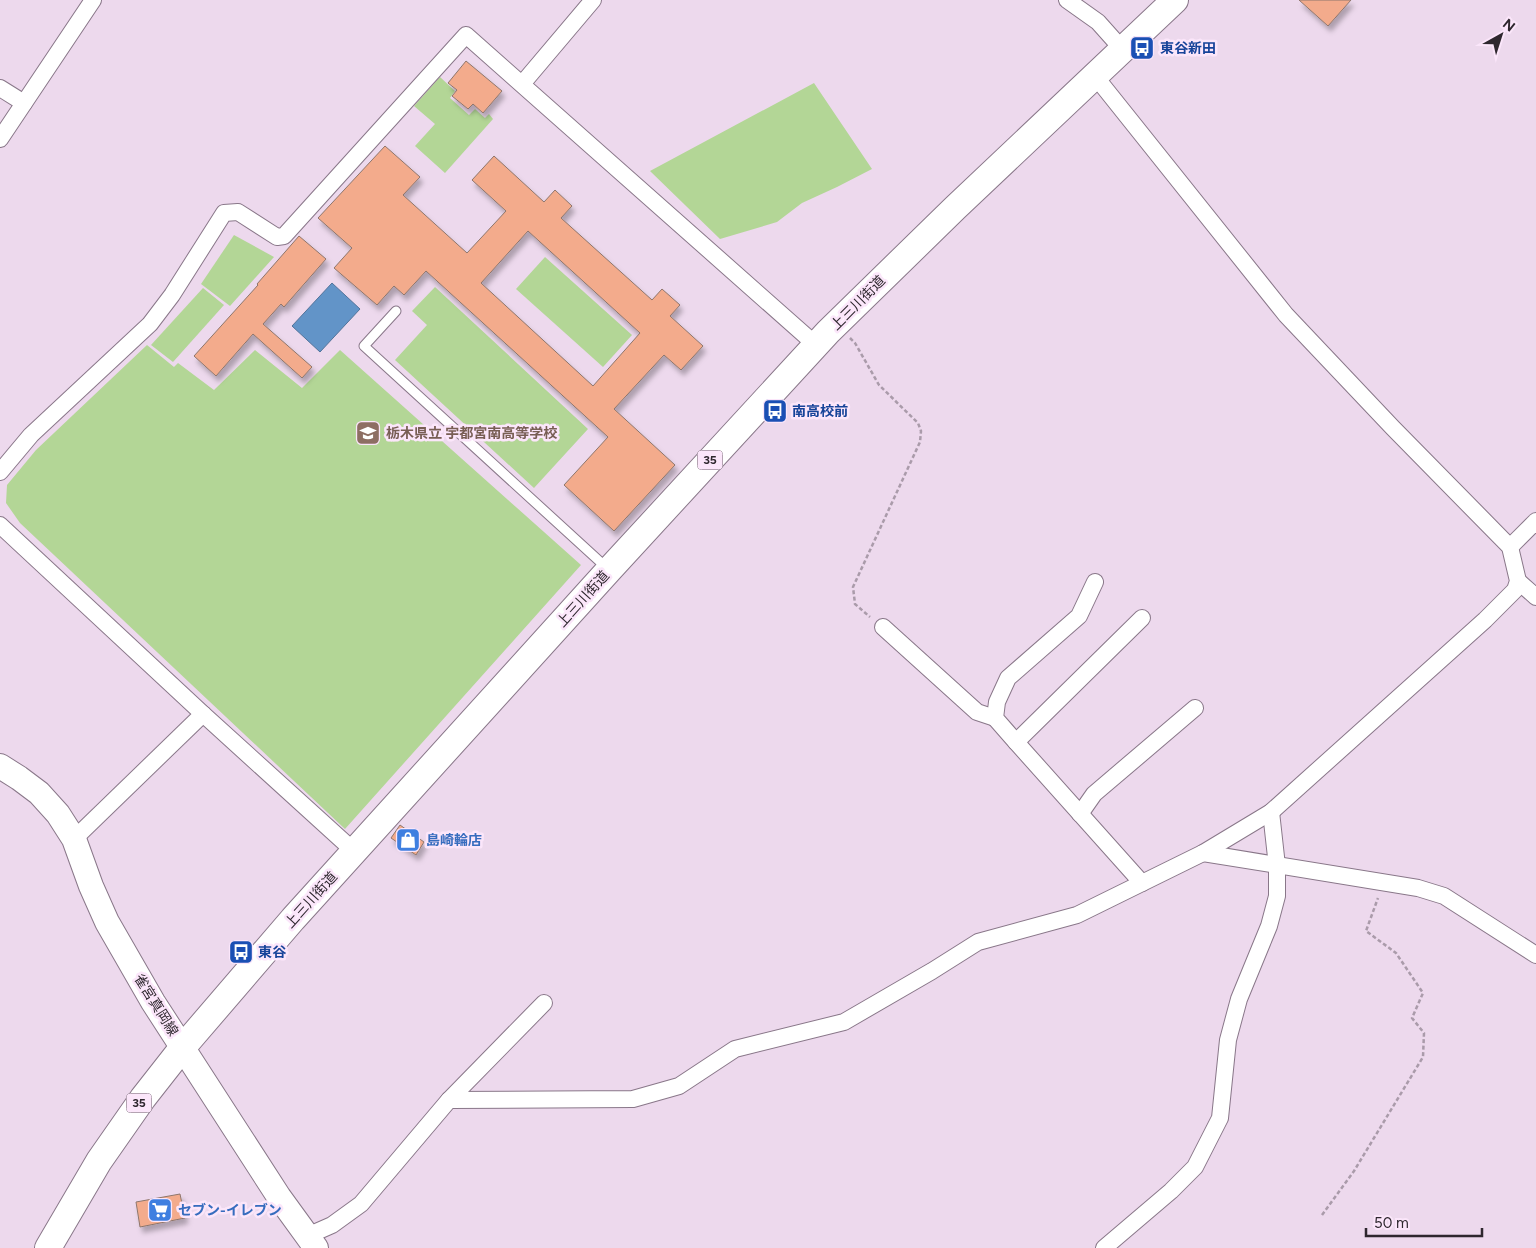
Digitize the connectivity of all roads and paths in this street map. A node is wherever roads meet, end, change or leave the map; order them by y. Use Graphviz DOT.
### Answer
graph roads {
  1 [pos="93,0"];
  2 [pos="593,0"];
  3 [pos="1067,0"];
  4 [pos="1175,0"];
  5 [pos="1123,50"];
  6 [pos="1095,76"];
  7 [pos="522,84"];
  8 [pos="0,88"];
  9 [pos="24,103"];
  10 [pos="0,140"];
  11 [pos="396,311"];
  12 [pos="837,323"];
  13 [pos="816,346"];
  14 [pos="0,472"];
  15 [pos="1536,521"];
  16 [pos="0,525"];
  17 [pos="1510,547"];
  18 [pos="609,570"];
  19 [pos="1518,581"];
  20 [pos="1095,582"];
  21 [pos="1536,597"];
  22 [pos="1142,618"];
  23 [pos="884,627"];
  24 [pos="1195,708"];
  25 [pos="203,714"];
  26 [pos="995,718"];
  27 [pos="1016,742"];
  28 [pos="0,766"];
  29 [pos="1271,812"];
  30 [pos="1080,814"];
  31 [pos="74,839"];
  32 [pos="355,852"];
  33 [pos="1203,853"];
  34 [pos="1277,866"];
  35 [pos="1384,882"];
  36 [pos="1142,883"];
  37 [pos="1536,955"];
  38 [pos="544,1003"];
  39 [pos="183,1047"];
  40 [pos="449,1100"];
  41 [pos="1322,1215"];
  42 [pos="312,1242"];
  43 [pos="48,1248"];
  44 [pos="1104,1248"];
  1 -- 9 [label="street"];
  2 -- 7 [label="street"];
  3 -- 5 [label="street"];
  4 -- 5 [label="main road, 上三川街道 / 35"];
  5 -- 6 [label="main road, 上三川街道 / 35"];
  6 -- 12 [label="main road, 上三川街道 / 35"];
  6 -- 17 [label="street"];
  7 -- 13 [label="street"];
  7 -- 14 [label="street"];
  8 -- 9 [label="street"];
  9 -- 10 [label="street"];
  11 -- 18 [label="lane"];
  12 -- 13 [label="main road, 上三川街道 / 35"];
  12 -- 23 [label="path"];
  13 -- 18 [label="main road, 上三川街道 / 35"];
  15 -- 17 [label="street"];
  16 -- 25 [label="street"];
  17 -- 19 [label="street"];
  18 -- 32 [label="main road, 上三川街道 / 35"];
  19 -- 21 [label="street"];
  19 -- 29 [label="street"];
  20 -- 26 [label="street"];
  22 -- 27 [label="street"];
  23 -- 26 [label="street"];
  24 -- 30 [label="street"];
  25 -- 31 [label="street"];
  25 -- 32 [label="street"];
  26 -- 27 [label="street"];
  27 -- 30 [label="street"];
  28 -- 31 [label="main road, 雀宮真岡線"];
  29 -- 33 [label="street"];
  29 -- 34 [label="street"];
  30 -- 36 [label="street"];
  31 -- 39 [label="main road, 雀宮真岡線"];
  32 -- 39 [label="main road, 上三川街道 / 35"];
  33 -- 34 [label="street"];
  33 -- 36 [label="street"];
  34 -- 35 [label="street"];
  34 -- 44 [label="street"];
  35 -- 37 [label="street"];
  35 -- 41 [label="path"];
  36 -- 40 [label="street"];
  38 -- 40 [label="street"];
  39 -- 42 [label="main road, 雀宮真岡線"];
  39 -- 43 [label="main road, 上三川街道 / 35"];
  40 -- 42 [label="street"];
}
